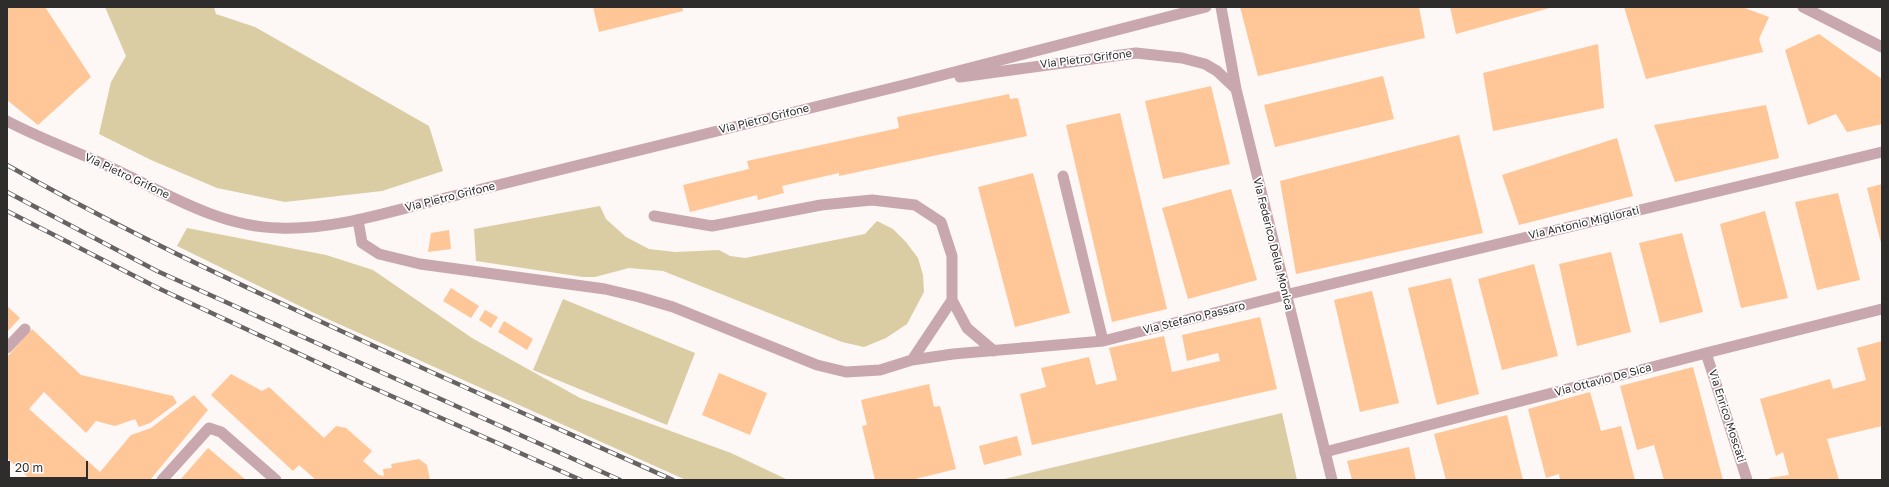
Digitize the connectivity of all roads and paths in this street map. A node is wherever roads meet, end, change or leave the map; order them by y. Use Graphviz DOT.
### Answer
graph roads {
  1 [pos="1206,7"];
  2 [pos="1221,7"];
  3 [pos="1803,7"];
  4 [pos="1882,47"];
  5 [pos="904,85"];
  6 [pos="1236,89"];
  7 [pos="7,121"];
  8 [pos="1882,152"];
  9 [pos="1063,176"];
  10 [pos="654,216"];
  11 [pos="358,220"];
  12 [pos="1285,295"];
  13 [pos="952,300"];
  14 [pos="1882,309"];
  15 [pos="25,329"];
  16 [pos="1103,341"];
  17 [pos="7,348"];
  18 [pos="994,351"];
  19 [pos="1706,353"];
  20 [pos="912,360"];
  21 [pos="1325,452"];
  22 [pos="162,480"];
  23 [pos="276,480"];
  24 [pos="1332,480"];
  25 [pos="1747,480"];
  1 -- 5 [label="street, Via Pietro Grifone"];
  2 -- 6 [label="street, Via Federico Della Monica"];
  3 -- 4 [label="street"];
  5 -- 6 [label="street, Via Pietro Grifone"];
  5 -- 11 [label="street, Via Pietro Grifone"];
  6 -- 12 [label="street, Via Federico Della Monica"];
  7 -- 11 [label="street, Via Pietro Grifone"];
  8 -- 12 [label="street, Via Antonio Migliorati"];
  9 -- 16 [label="street"];
  10 -- 13 [label="street"];
  11 -- 20 [label="street, Via Stefano Passaro"];
  12 -- 16 [label="street, Via Stefano Passaro"];
  12 -- 21 [label="street, Via Federico Della Monica"];
  13 -- 18 [label="street"];
  13 -- 20 [label="street"];
  14 -- 19 [label="street, Via Ottavio De Sica"];
  15 -- 17 [label="street"];
  16 -- 18 [label="street, Via Stefano Passaro"];
  18 -- 20 [label="street, Via Stefano Passaro"];
  19 -- 21 [label="street, Via Ottavio De Sica"];
  19 -- 25 [label="street, Via Enrico Moscati"];
  21 -- 24 [label="street, Via Federico Della Monica"];
  22 -- 23 [label="street"];
}
